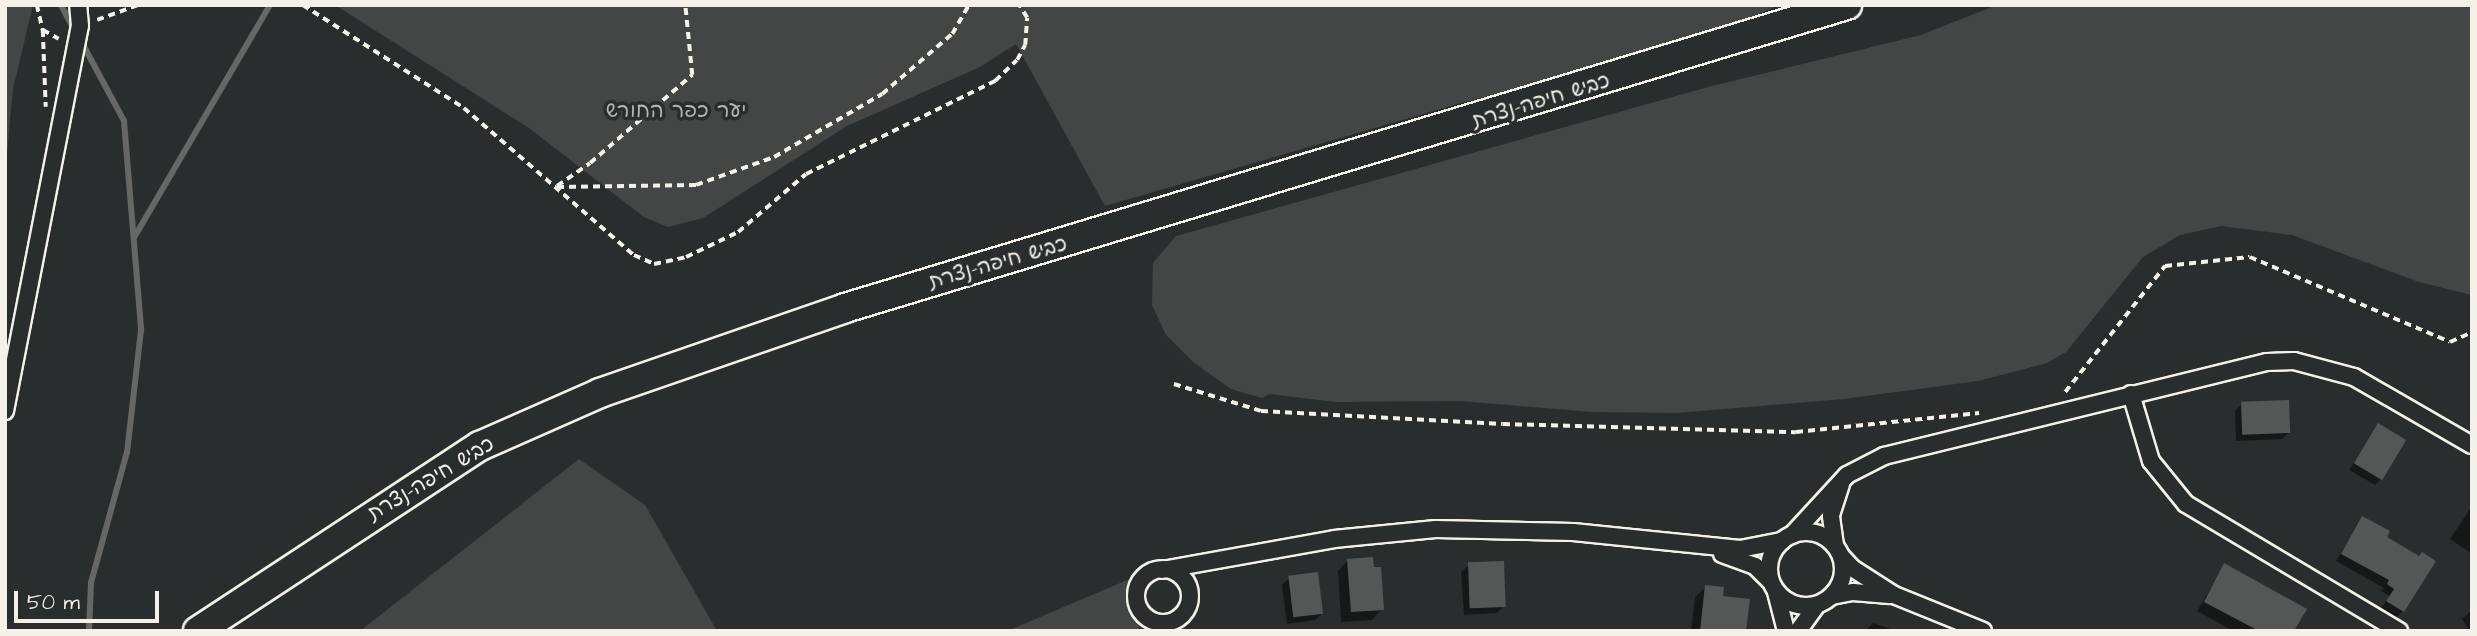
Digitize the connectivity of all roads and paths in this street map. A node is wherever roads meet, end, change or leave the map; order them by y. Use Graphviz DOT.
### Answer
graph roads {
  1 [pos="37,5"];
  2 [pos="78,5"];
  3 [pos="138,5"];
  4 [pos="303,5"];
  5 [pos="685,5"];
  6 [pos="969,5"];
  7 [pos="1019,5"];
  8 [pos="1847,5"];
  9 [pos="80,26"];
  10 [pos="48,118"];
  11 [pos="555,187"];
  12 [pos="2472,332"];
  13 [pos="1174,384"];
  14 [pos="2063,394"];
  15 [pos="2131,394"];
  16 [pos="5,411"];
  17 [pos="1987,412"];
  18 [pos="2472,445"];
  19 [pos="1854,471"];
  20 [pos="1787,538"];
  21 [pos="1689,545"];
  22 [pos="1838,551"];
  23 [pos="1228,556"];
  24 [pos="1162,569"];
  25 [pos="1773,587"];
  26 [pos="1190,592"];
  27 [pos="1832,596"];
  28 [pos="1899,597"];
  29 [pos="1816,604"];
  30 [pos="1161,627"];
  31 [pos="198,631"];
  32 [pos="1786,631"];
  33 [pos="1798,631"];
  34 [pos="1983,631"];
  35 [pos="2398,631"];
  1 -- 10 [label="path"];
  2 -- 9 [label="street"];
  3 -- 9 [label="path"];
  4 -- 11 [label="path"];
  5 -- 11 [label="path"];
  6 -- 11 [label="path"];
  7 -- 11 [label="path"];
  8 -- 31 [label="highway, כביש חיפה-נצרת"];
  9 -- 16 [label="street"];
  12 -- 14 [label="path"];
  13 -- 17 [label="path"];
  15 -- 18 [label="street"];
  15 -- 19 [label="street"];
  15 -- 35 [label="street"];
  19 -- 20 [label="street"];
  19 -- 22 [label="street"];
  20 -- 21 [label="street"];
  20 -- 22 [label="street"];
  20 -- 25 [label="street"];
  21 -- 23 [label="street"];
  21 -- 25 [label="street"];
  22 -- 27 [label="street"];
  22 -- 28 [label="street"];
  23 -- 24 [label="street"];
  23 -- 26 [label="street"];
  24 -- 26 [label="street"];
  24 -- 30 [label="street"];
  25 -- 29 [label="street"];
  25 -- 32 [label="street"];
  26 -- 30 [label="street"];
  27 -- 28 [label="street"];
  27 -- 29 [label="street"];
  28 -- 34 [label="street"];
  29 -- 33 [label="street"];
}
